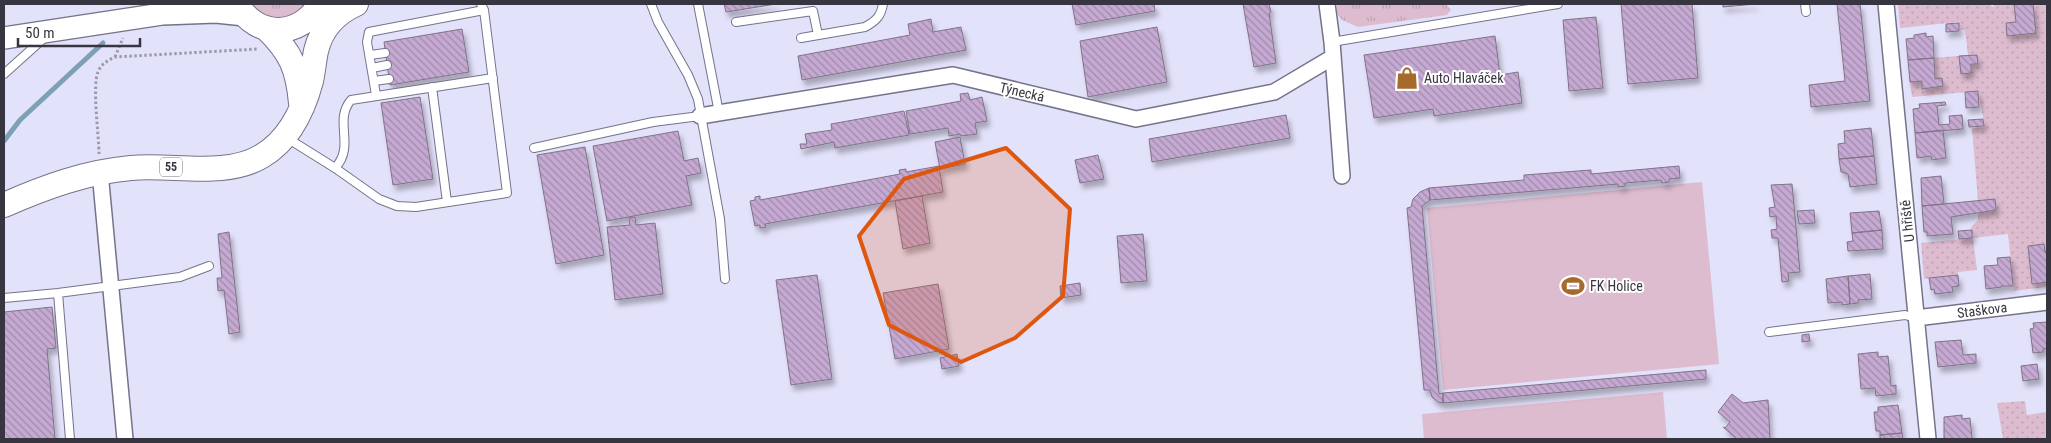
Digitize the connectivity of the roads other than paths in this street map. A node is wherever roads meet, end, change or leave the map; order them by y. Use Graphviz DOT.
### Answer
graph roads {
  1 [pos="189,4"];
  2 [pos="356,4"];
  3 [pos="651,4"];
  4 [pos="698,4"];
  5 [pos="883,4"];
  6 [pos="1327,4"];
  7 [pos="1558,4"];
  8 [pos="1886,4"];
  9 [pos="484,6"];
  10 [pos="241,9"];
  11 [pos="313,13"];
  12 [pos="162,14"];
  13 [pos="736,22"];
  14 [pos="54,30"];
  15 [pos="818,35"];
  16 [pos="4,38"];
  17 [pos="267,38"];
  18 [pos="801,38"];
  19 [pos="1332,42"];
  20 [pos="385,52"];
  21 [pos="370,55"];
  22 [pos="1333,57"];
  23 [pos="387,65"];
  24 [pos="372,68"];
  25 [pos="4,74"];
  26 [pos="493,78"];
  27 [pos="390,79"];
  28 [pos="374,82"];
  29 [pos="432,87"];
  30 [pos="376,95"];
  31 [pos="302,105"];
  32 [pos="719,113"];
  33 [pos="700,116"];
  34 [pos="285,136"];
  35 [pos="534,148"];
  36 [pos="336,168"];
  37 [pos="100,172"];
  38 [pos="1342,176"];
  39 [pos="447,202"];
  40 [pos="4,205"];
  41 [pos="209,266"];
  42 [pos="725,279"];
  43 [pos="110,287"];
  44 [pos="58,293"];
  45 [pos="4,298"];
  46 [pos="2047,302"];
  47 [pos="1916,318"];
  48 [pos="1769,332"];
  49 [pos="70,439"];
  50 [pos="125,439"];
  51 [pos="1928,439"];
  1 -- 12 [label="street"];
  2 -- 31 [label="main road, 55"];
  3 -- 33 [label="lane"];
  4 -- 32 [label="lane"];
  5 -- 15 [label="lane"];
  6 -- 19 [label="street"];
  7 -- 19 [label="lane"];
  8 -- 47 [label="street, U hřiště"];
  9 -- 21 [label="lane"];
  9 -- 26 [label="lane"];
  10 -- 12 [label="street"];
  10 -- 17 [label="main road"];
  11 -- 17 [label="main road, 55"];
  11 -- 31 [label="main road, 55"];
  12 -- 14 [label="street"];
  13 -- 15 [label="lane"];
  14 -- 16 [label="street"];
  14 -- 25 [label="lane"];
  15 -- 18 [label="lane"];
  17 -- 31 [label="main road"];
  19 -- 22 [label="street"];
  20 -- 21 [label="lane"];
  21 -- 24 [label="lane"];
  22 -- 32 [label="street, Týnecká"];
  22 -- 38 [label="street"];
  23 -- 24 [label="lane"];
  24 -- 28 [label="lane"];
  26 -- 29 [label="lane"];
  26 -- 39 [label="lane"];
  27 -- 28 [label="lane"];
  28 -- 30 [label="lane"];
  29 -- 30 [label="lane"];
  29 -- 39 [label="lane"];
  30 -- 36 [label="lane"];
  31 -- 34 [label="main road, 55"];
  32 -- 33 [label="street, Týnecká"];
  33 -- 35 [label="lane"];
  33 -- 42 [label="lane"];
  34 -- 36 [label="lane"];
  34 -- 37 [label="main road, 55"];
  36 -- 39 [label="lane"];
  37 -- 40 [label="main road, 55"];
  37 -- 43 [label="street"];
  41 -- 43 [label="lane"];
  43 -- 44 [label="lane"];
  43 -- 50 [label="street"];
  44 -- 45 [label="lane"];
  44 -- 49 [label="lane"];
  46 -- 47 [label="street, Staškova"];
  47 -- 48 [label="lane"];
  47 -- 51 [label="street, U hřiště"];
}
